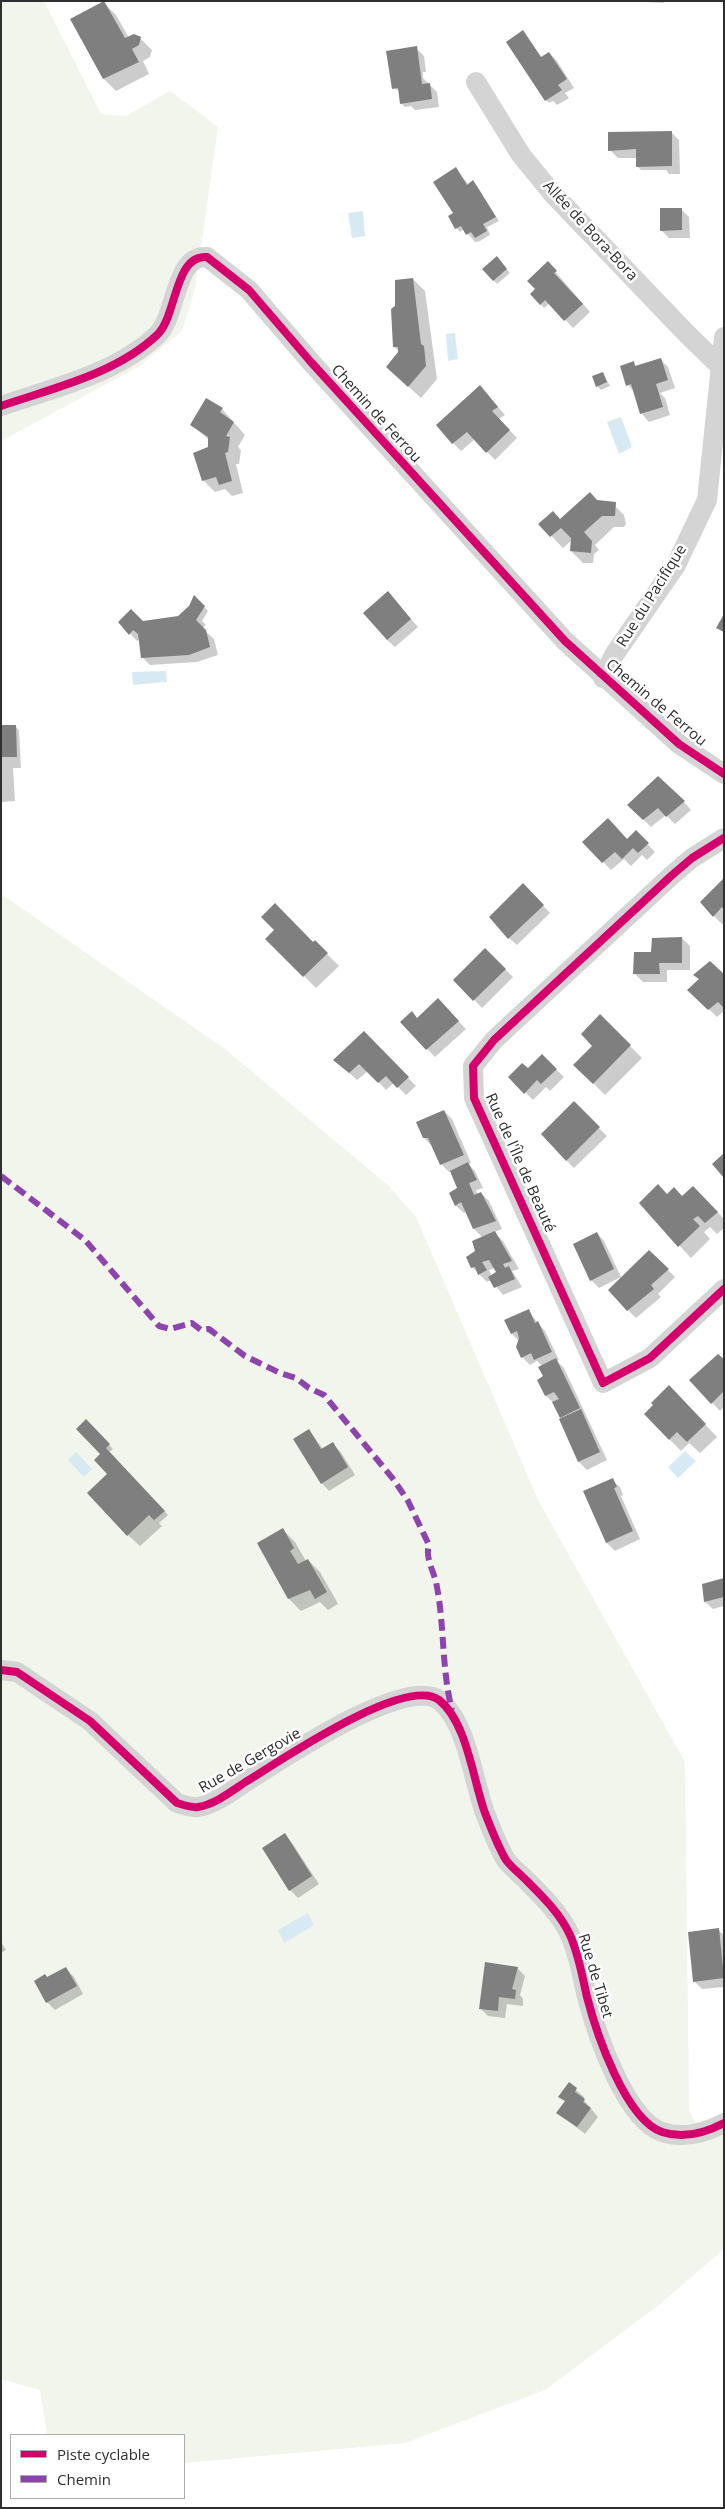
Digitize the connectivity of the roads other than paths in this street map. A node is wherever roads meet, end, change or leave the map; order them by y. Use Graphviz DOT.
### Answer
graph roads {
  1 [pos="476,82"];
  2 [pos="724,337"];
  3 [pos="721,367"];
  4 [pos="1,406"];
  5 [pos="719,426"];
  6 [pos="603,678"];
  7 [pos="724,774"];
  8 [pos="724,838"];
  9 [pos="724,1288"];
  10 [pos="1,1670"];
  11 [pos="453,1715"];
  12 [pos="724,2123"];
  1 -- 3 [label="street, Allée de Bora-Bora"];
  2 -- 3 [label="street, Rue du Pacifique"];
  3 -- 5 [label="street, Rue du Pacifique"];
  4 -- 6 [label="street, Chemin de Ferrou"];
  5 -- 6 [label="street, Rue du Pacifique"];
  6 -- 7 [label="street, Chemin de Ferrou"];
  8 -- 9 [label="street, Rue de l'Île de Beauté"];
  10 -- 11 [label="street, Rue de Gergovie"];
  11 -- 12 [label="street, Rue de Tibet"];
}
